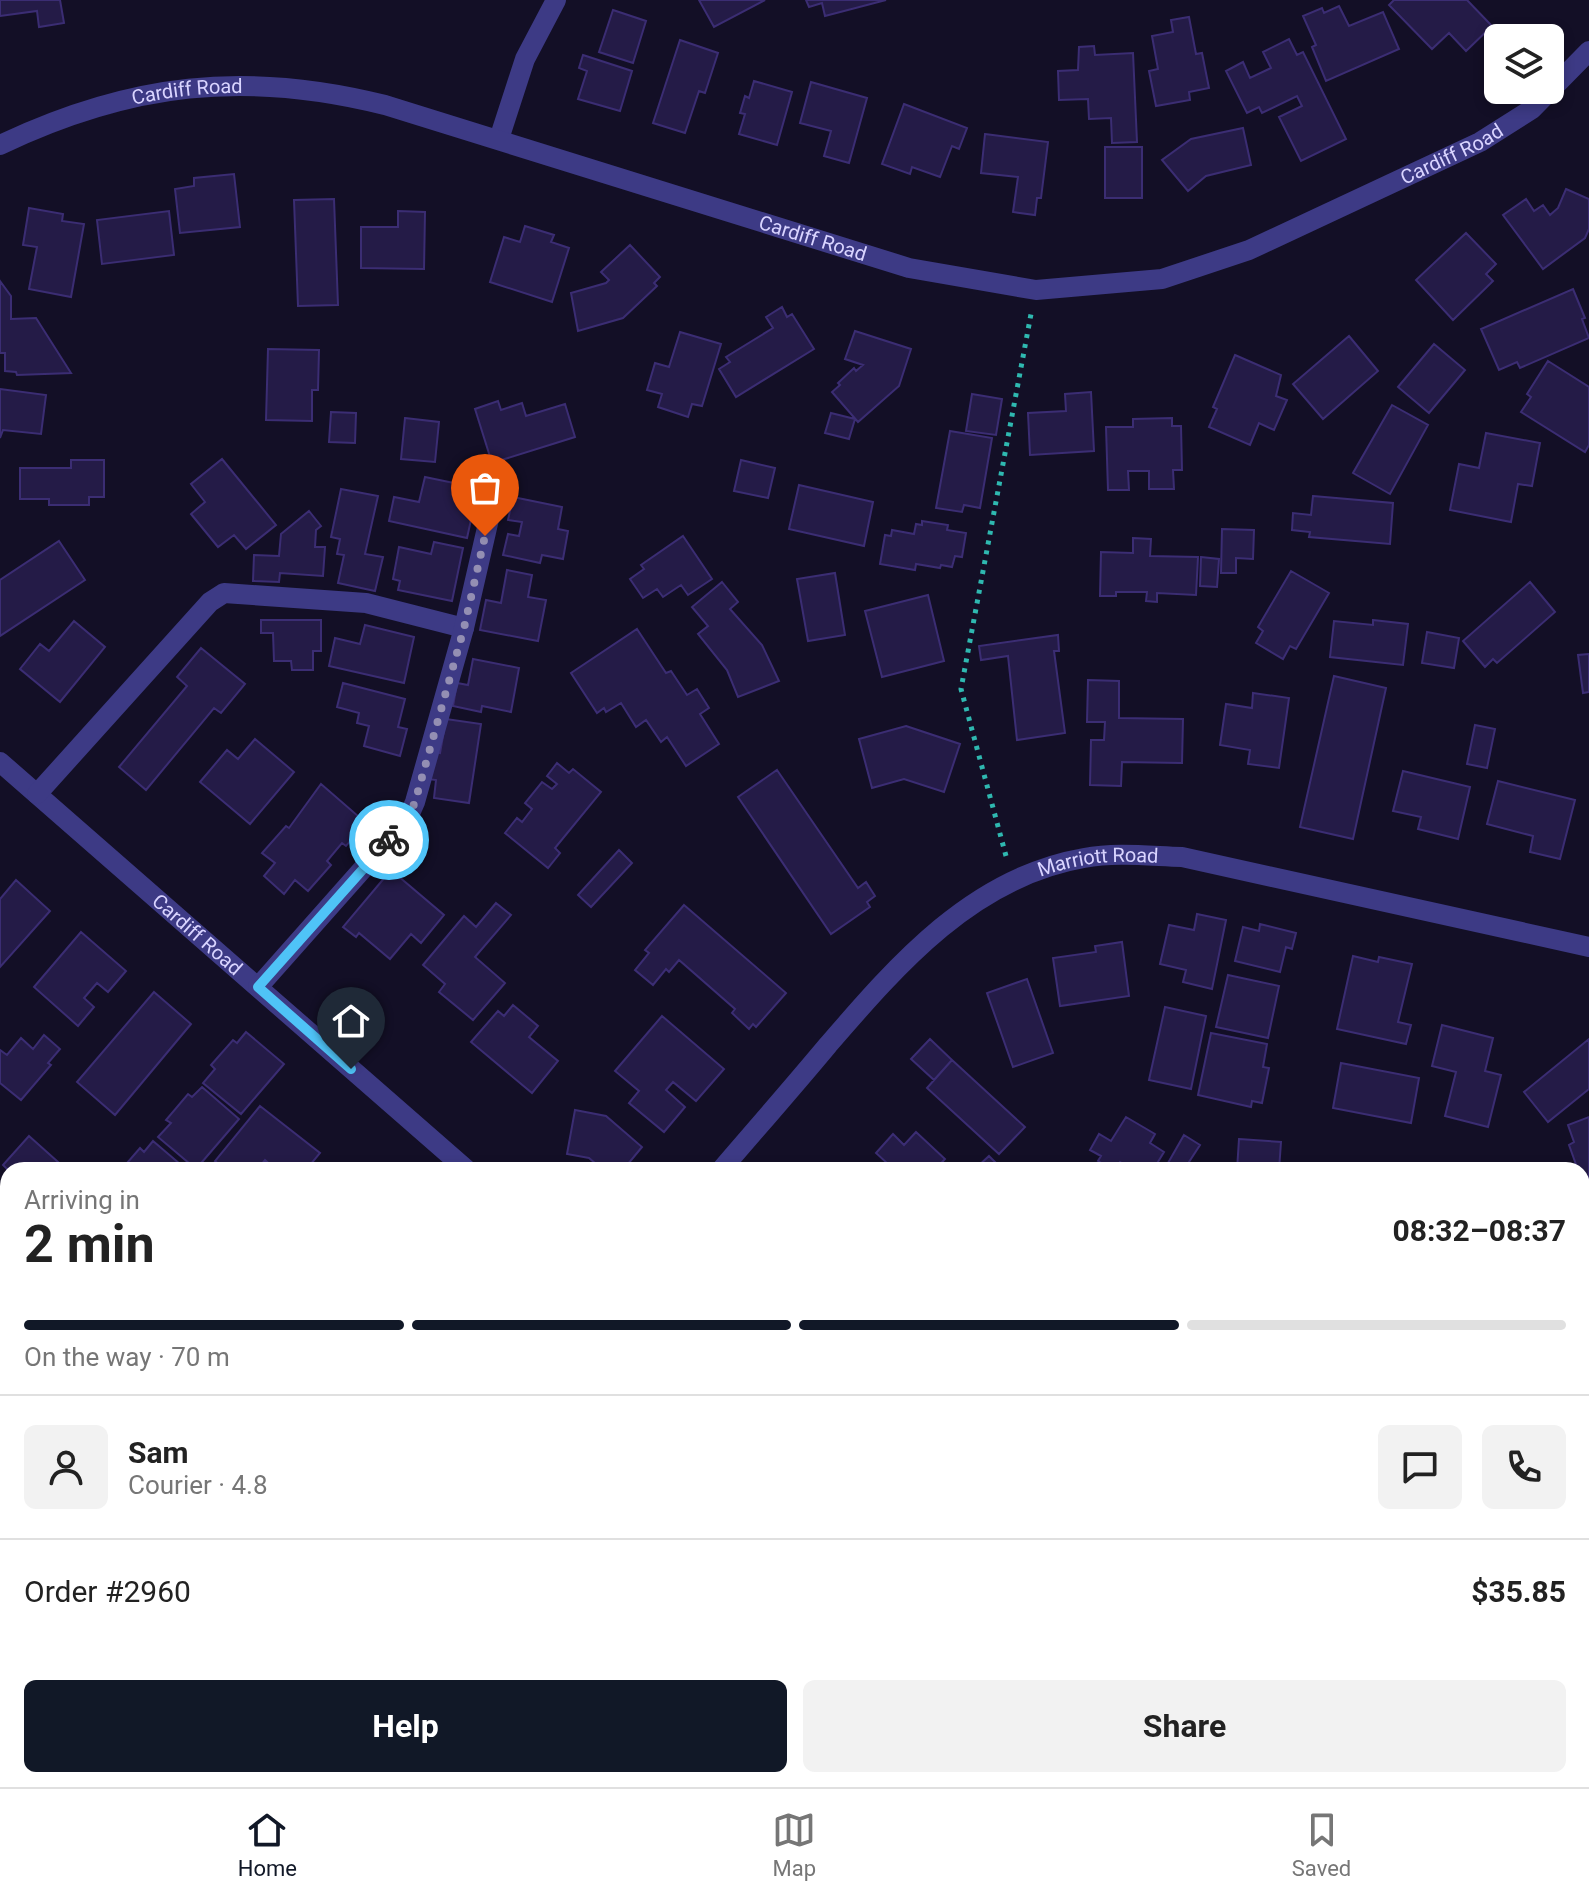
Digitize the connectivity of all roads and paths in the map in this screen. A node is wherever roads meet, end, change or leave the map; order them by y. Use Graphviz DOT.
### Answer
graph roads {
  1 [pos="556,0"];
  2 [pos="1589,51"];
  3 [pos="499,139"];
  4 [pos="0,145"];
  5 [pos="1036,290"];
  6 [pos="492,506"];
  7 [pos="464,628"];
  8 [pos="0,762"];
  9 [pos="37,794"];
  10 [pos="1012,880"];
  11 [pos="1589,947"];
  12 [pos="258,987"];
  13 [pos="458,1162"];
  14 [pos="728,1162"];
  1 -- 3 [label="street"];
  2 -- 5 [label="street, Cardiff Road"];
  3 -- 4 [label="street, Cardiff Road"];
  3 -- 5 [label="street, Cardiff Road"];
  5 -- 10 [label="path"];
  6 -- 7 [label="street"];
  7 -- 9 [label="street"];
  7 -- 12 [label="street"];
  8 -- 9 [label="street, Cardiff Road"];
  9 -- 12 [label="street, Cardiff Road"];
  10 -- 11 [label="street, Marriott Road"];
  10 -- 14 [label="street, Marriott Road"];
  12 -- 13 [label="street, Cardiff Road"];
}
